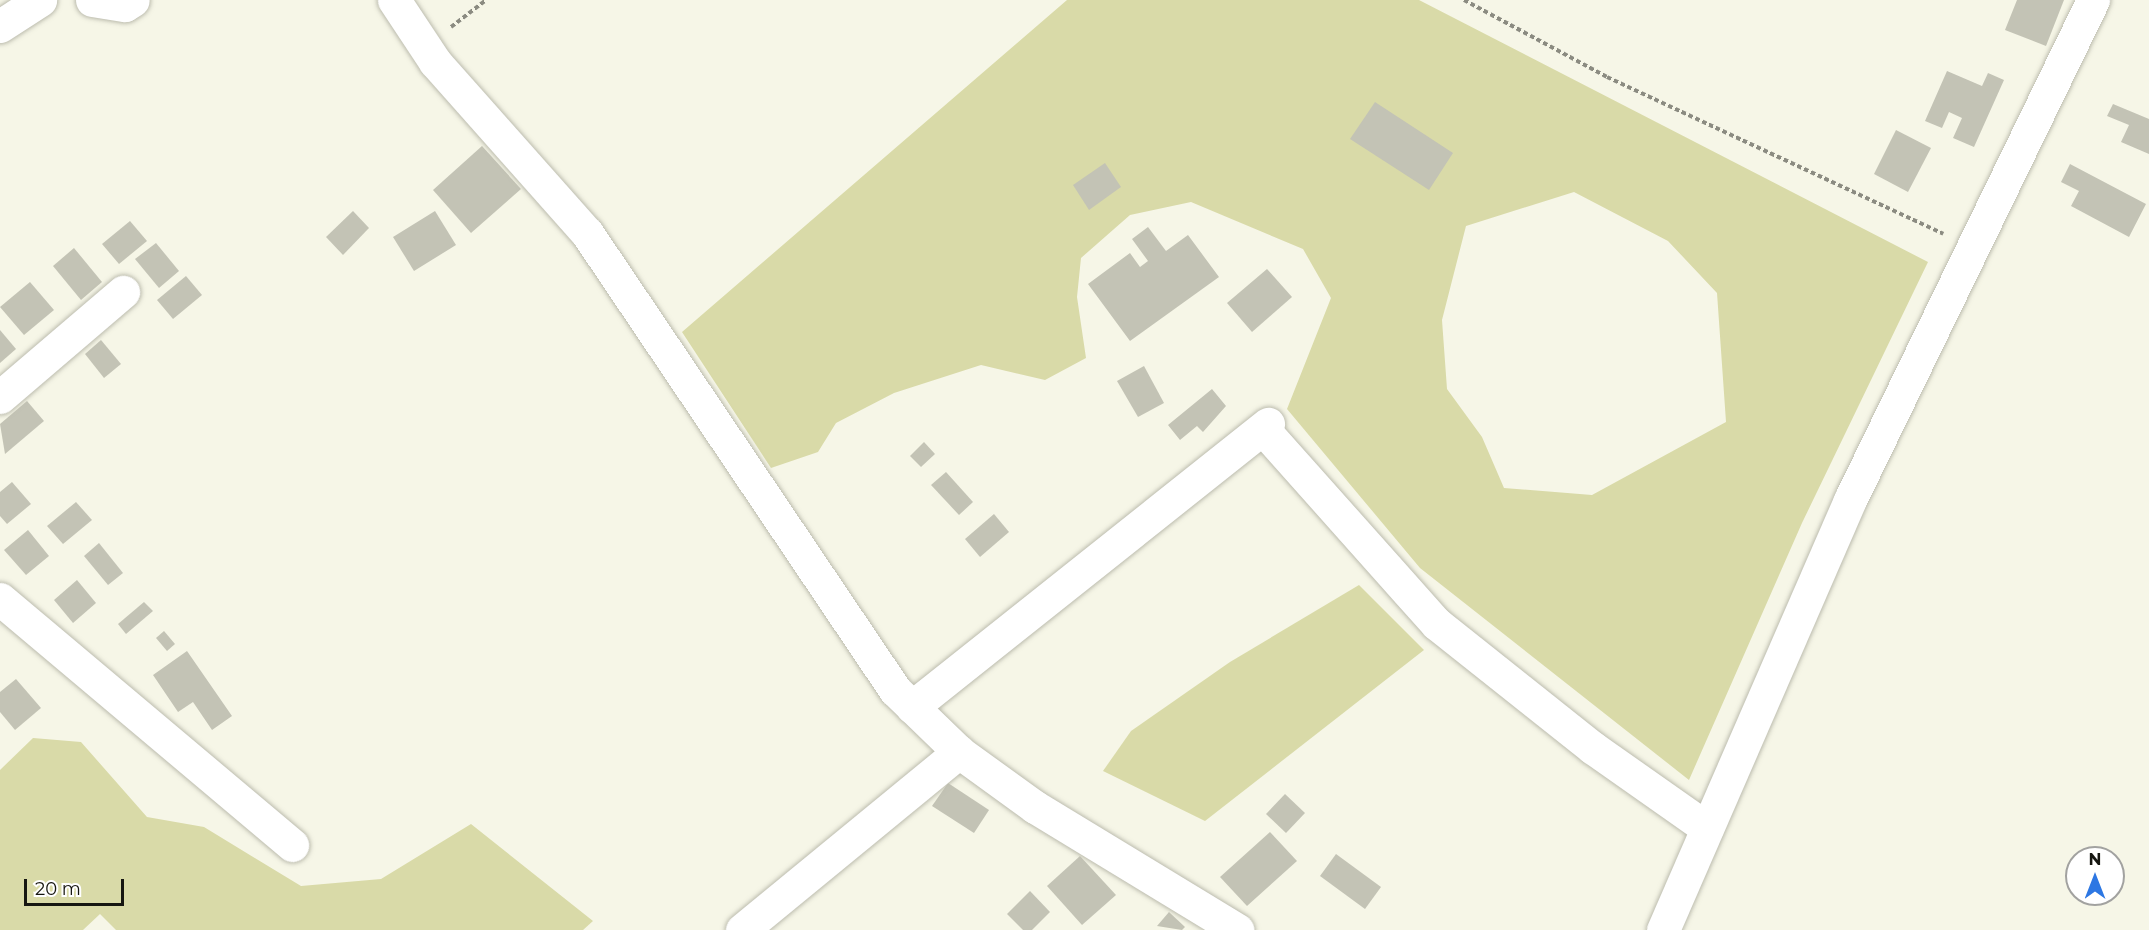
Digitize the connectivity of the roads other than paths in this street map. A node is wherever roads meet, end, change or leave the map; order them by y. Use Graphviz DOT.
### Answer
graph roads {
  1 [pos="40,0"];
  2 [pos="92,0"];
  3 [pos="133,0"];
  4 [pos="394,0"];
  5 [pos="2093,0"];
  6 [pos="0,26"];
  7 [pos="123,292"];
  8 [pos="0,397"];
  9 [pos="4,608"];
  10 [pos="912,707"];
  11 [pos="959,752"];
  12 [pos="1707,828"];
  13 [pos="292,845"];
  14 [pos="1223,927"];
  15 [pos="742,930"];
  16 [pos="1663,930"];
  1 -- 6 [label="street"];
  2 -- 3 [label="street"];
  4 -- 10 [label="street"];
  5 -- 12 [label="street"];
  7 -- 8 [label="street"];
  9 -- 13 [label="street"];
  10 -- 11 [label="street"];
  10 -- 12 [label="street"];
  11 -- 14 [label="street"];
  11 -- 15 [label="street"];
  12 -- 16 [label="street"];
}
